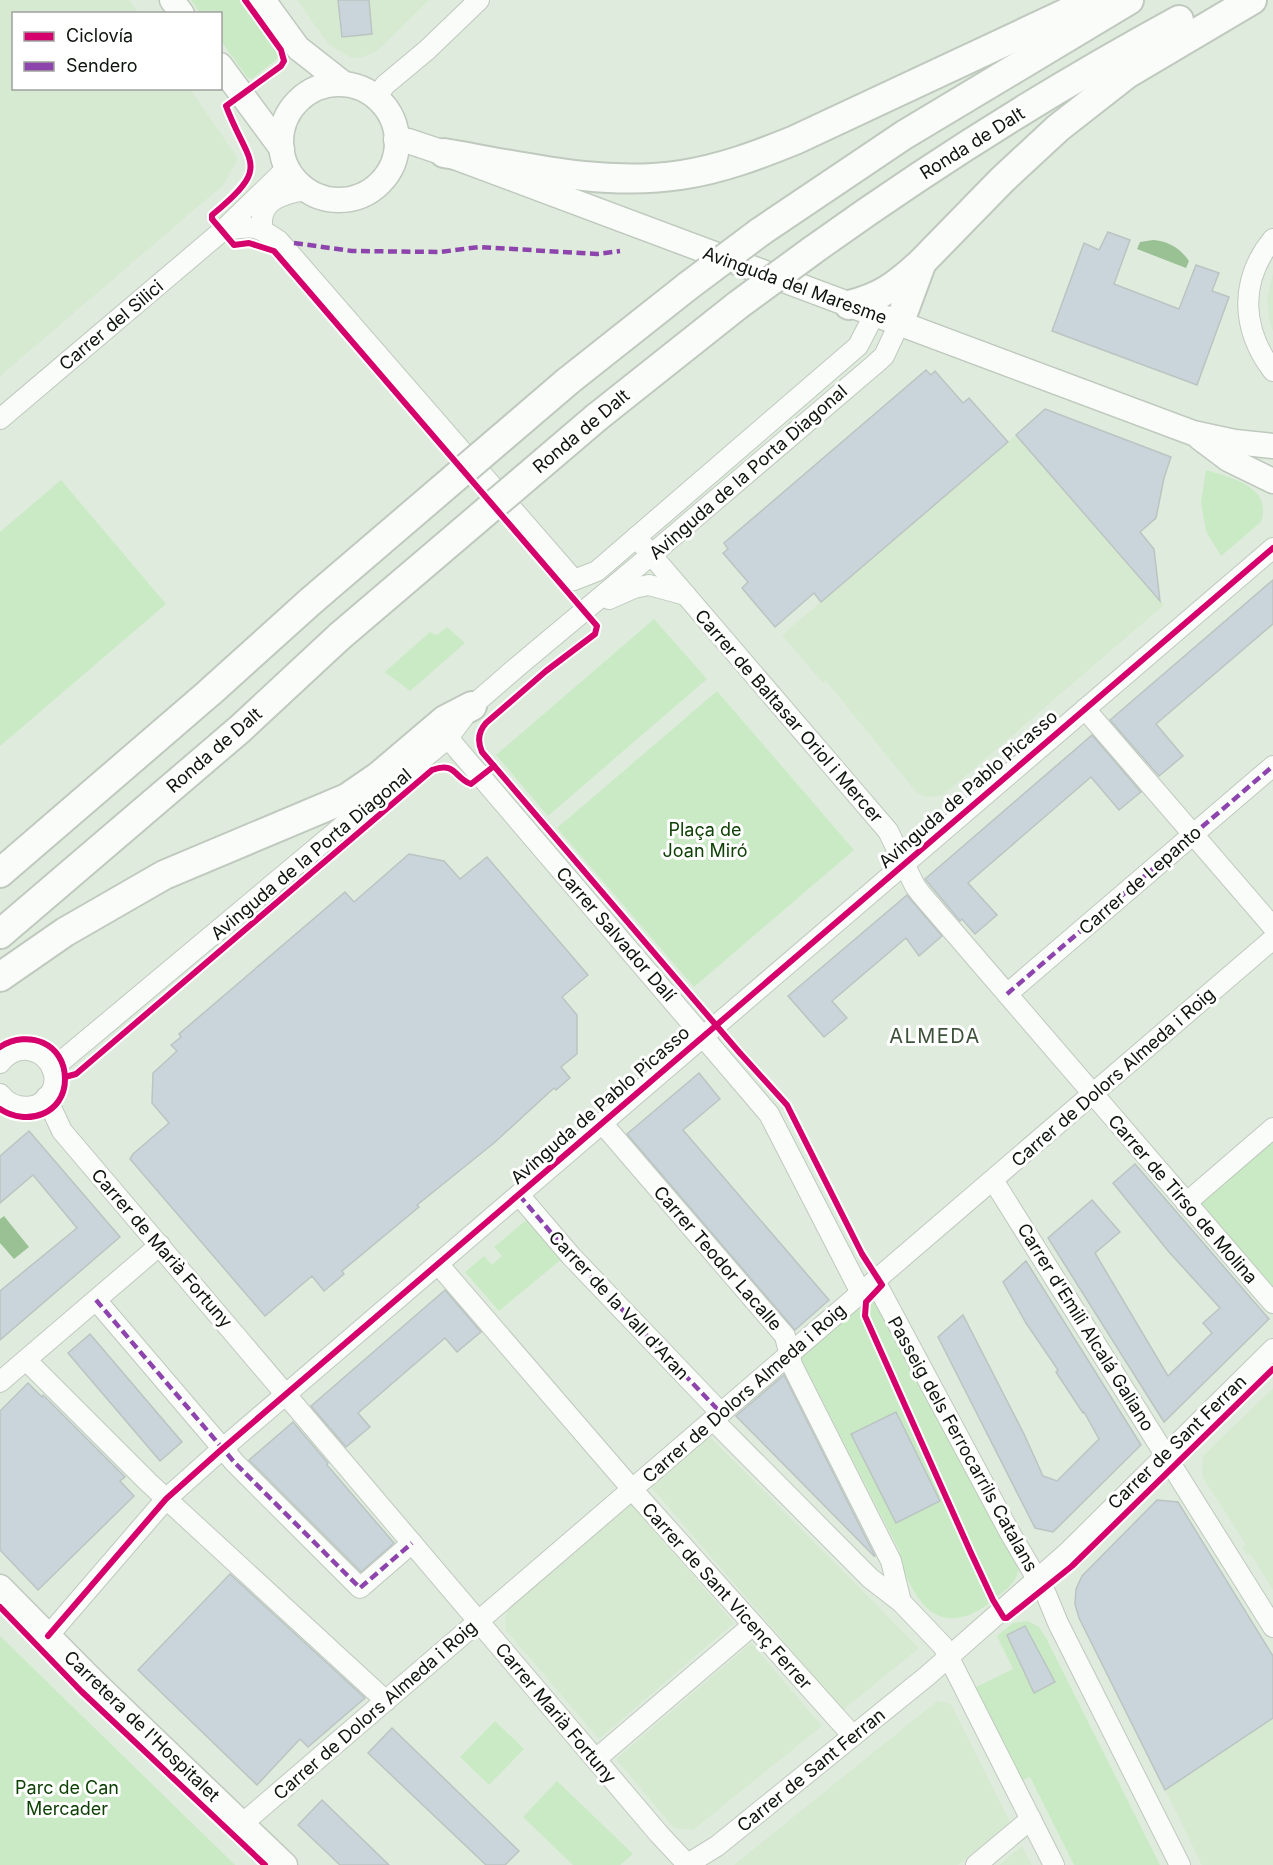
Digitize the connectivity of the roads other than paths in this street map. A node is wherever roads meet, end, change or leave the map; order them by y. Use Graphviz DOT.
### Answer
graph roads {
  1 [pos="263,0"];
  2 [pos="479,0"];
  3 [pos="1094,0"];
  4 [pos="1129,0"];
  5 [pos="1216,0"];
  6 [pos="1252,0"];
  7 [pos="222,68"];
  8 [pos="344,84"];
  9 [pos="376,98"];
  10 [pos="396,140"];
  11 [pos="444,153"];
  12 [pos="284,159"];
  13 [pos="306,190"];
  14 [pos="263,230"];
  15 [pos="222,231"];
  16 [pos="1273,239"];
  17 [pos="922,262"];
  18 [pos="874,315"];
  19 [pos="1273,370"];
  20 [pos="0,419"];
  21 [pos="1193,433"];
  22 [pos="1273,446"];
  23 [pos="1273,481"];
  24 [pos="636,537"];
  25 [pos="1273,548"];
  26 [pos="651,555"];
  27 [pos="574,580"];
  28 [pos="686,595"];
  29 [pos="585,610"];
  30 [pos="561,630"];
  31 [pos="472,706"];
  32 [pos="1085,709"];
  33 [pos="448,738"];
  34 [pos="1273,766"];
  35 [pos="1193,834"];
  36 [pos="904,864"];
  37 [pos="0,873"];
  38 [pos="1273,927"];
  39 [pos="0,934"];
  40 [pos="1273,939"];
  41 [pos="0,977"];
  42 [pos="1007,994"];
  43 [pos="704,1036"];
  44 [pos="0,1061"];
  45 [pos="52,1069"];
  46 [pos="1093,1094"];
  47 [pos="46,1097"];
  48 [pos="2,1100"];
  49 [pos="602,1123"];
  50 [pos="1273,1128"];
  51 [pos="993,1180"];
  52 [pos="519,1195"];
  53 [pos="1186,1203"];
  54 [pos="160,1245"];
  55 [pos="438,1264"];
  56 [pos="868,1287"];
  57 [pos="96,1300"];
  58 [pos="1273,1303"];
  59 [pos="1273,1349"];
  60 [pos="790,1355"];
  61 [pos="26,1360"];
  62 [pos="0,1382"];
  63 [pos="286,1394"];
  64 [pos="717,1417"];
  65 [pos="222,1449"];
  66 [pos="1166,1455"];
  67 [pos="633,1489"];
  68 [pos="166,1499"];
  69 [pos="412,1543"];
  70 [pos="1036,1579"];
  71 [pos="0,1587"];
  72 [pos="901,1602"];
  73 [pos="479,1621"];
  74 [pos="753,1625"];
  75 [pos="1273,1627"];
  76 [pos="48,1636"];
  77 [pos="949,1657"];
  78 [pos="386,1701"];
  79 [pos="853,1737"];
  80 [pos="596,1759"];
  81 [pos="1031,1819"];
  82 [pos="243,1824"];
  83 [pos="285,1865"];
  84 [pos="687,1865"];
  85 [pos="976,1865"];
  86 [pos="1054,1865"];
  87 [pos="1180,1865"];
  1 -- 8 [label="main road"];
  2 -- 9 [label="street"];
  3 -- 11 [label="highway"];
  4 -- 37 [label="highway, bridge"];
  5 -- 39 [label="highway, Ronda de Dalt, bridge"];
  6 -- 17 [label="highway"];
  7 -- 12 [label="main road"];
  8 -- 9 [label="main road"];
  8 -- 12 [label="main road"];
  9 -- 10 [label="main road"];
  10 -- 11 [label="main road, Avinguda del Maresme"];
  10 -- 13 [label="main road"];
  11 -- 18 [label="main road, Avinguda del Maresme"];
  12 -- 13 [label="main road"];
  12 -- 15 [label="street, Carrer del Silici"];
  13 -- 14 [label="street"];
  14 -- 15 [label="street"];
  14 -- 27 [label="street"];
  15 -- 20 [label="street, Carrer del Silici"];
  16 -- 19 [label="street"];
  17 -- 18 [label="highway"];
  17 -- 18 [label="highway"];
  18 -- 21 [label="main road, Avinguda del Maresme"];
  18 -- 24 [label="street, Avinguda de la Porta Diagonal"];
  18 -- 26 [label="street, Avinguda de la Porta Diagonal"];
  21 -- 22 [label="main road"];
  21 -- 23 [label="main road"];
  24 -- 26 [label="street, Carrer de Baltasar Oriol i Mercer"];
  24 -- 27 [label="street, Avinguda de la Porta Diagonal"];
  25 -- 32 [label="street, Avinguda de Pablo Picasso"];
  26 -- 28 [label="street, Carrer de Baltasar Oriol i Mercer"];
  26 -- 29 [label="street, Avinguda de la Porta Diagonal"];
  27 -- 30 [label="street, Avinguda de la Porta Diagonal"];
  28 -- 29 [label="street, Avinguda de la Porta Diagonal"];
  28 -- 36 [label="street, Carrer de Baltasar Oriol i Mercer"];
  29 -- 30 [label="street, Avinguda de la Porta Diagonal"];
  30 -- 31 [label="street, Avinguda de la Porta Diagonal"];
  31 -- 33 [label="street, Avinguda de la Porta Diagonal"];
  31 -- 41 [label="highway"];
  32 -- 35 [label="street"];
  32 -- 36 [label="street, Avinguda de Pablo Picasso"];
  33 -- 43 [label="street, Carrer Salvador Dalí"];
  33 -- 45 [label="street, Avinguda de la Porta Diagonal"];
  34 -- 35 [label="street, Carrer de Lepanto"];
  35 -- 38 [label="street"];
  35 -- 42 [label="street, Carrer de Lepanto"];
  36 -- 42 [label="street, Carrer de Baltasar Oriol i Mercer"];
  36 -- 43 [label="street, Avinguda de Pablo Picasso"];
  40 -- 46 [label="street, Carrer de Dolors Almeda i Roig"];
  42 -- 46 [label="street, Carrer de Baltasar Oriol i Mercer"];
  43 -- 49 [label="street, Avinguda de Pablo Picasso"];
  43 -- 56 [label="street, Carrer Salvador Dalí"];
  44 -- 45 [label="street"];
  45 -- 47 [label="street"];
  46 -- 51 [label="street, Carrer de Dolors Almeda i Roig"];
  46 -- 53 [label="street, Carrer de Tirso de Molina"];
  47 -- 48 [label="street"];
  47 -- 54 [label="street, Carrer de Marià Fortuny"];
  49 -- 52 [label="street, Avinguda de Pablo Picasso"];
  49 -- 60 [label="street, Carrer Teodor Lacalle"];
  50 -- 53 [label="street"];
  51 -- 56 [label="street, Carrer de Dolors Almeda i Roig"];
  51 -- 66 [label="street, Carrer d'Emili Alcalá Galiano"];
  52 -- 55 [label="street, Avinguda de Pablo Picasso"];
  52 -- 64 [label="street, Carrer de la Vall d'Aran"];
  53 -- 58 [label="street, Carrer de Tirso de Molina"];
  54 -- 57 [label="street"];
  54 -- 63 [label="street, Carrer de Marià Fortuny"];
  55 -- 63 [label="street, Avinguda de Pablo Picasso"];
  55 -- 67 [label="street, Carrer de Sant Vicenç Ferrer"];
  56 -- 60 [label="street, Carrer de Dolors Almeda i Roig"];
  56 -- 70 [label="street, Passeig dels Ferrocarrils Catalans"];
  57 -- 61 [label="street"];
  57 -- 65 [label="street"];
  59 -- 66 [label="street, Carrer de Sant Ferran"];
  60 -- 64 [label="street, Carrer de Dolors Almeda i Roig"];
  60 -- 72 [label="street, Carrer Teodor Lacalle"];
  61 -- 62 [label="street"];
  61 -- 68 [label="street"];
  63 -- 65 [label="street, Avinguda de Pablo Picasso"];
  63 -- 69 [label="street, Carrer Marià Fortuny"];
  64 -- 67 [label="street, Carrer de Dolors Almeda i Roig"];
  64 -- 72 [label="street"];
  65 -- 68 [label="street, Avinguda de Pablo Picasso"];
  65 -- 69 [label="street"];
  66 -- 70 [label="street, Carrer de Sant Ferran"];
  66 -- 75 [label="street, Carrer d'Emili Alcalá Galiano"];
  67 -- 73 [label="street, Carrer de Dolors Almeda i Roig"];
  67 -- 74 [label="street, Carrer de Sant Vicenç Ferrer"];
  68 -- 76 [label="street, Avinguda de Pablo Picasso"];
  68 -- 78 [label="street"];
  69 -- 73 [label="street, Carrer Marià Fortuny"];
  70 -- 77 [label="street, Carrer de Sant Ferran"];
  70 -- 87 [label="street, Passeig dels Ferrocarrils Catalans"];
  71 -- 76 [label="main road, Carretera de l'Hospitalet"];
  72 -- 77 [label="street"];
  73 -- 78 [label="street, Carrer de Dolors Almeda i Roig"];
  73 -- 80 [label="street, Carrer Marià Fortuny"];
  74 -- 79 [label="street, Carrer de Sant Vicenç Ferrer"];
  74 -- 80 [label="street"];
  76 -- 82 [label="main road, Carretera de l'Hospitalet"];
  77 -- 79 [label="street, Carrer de Sant Ferran"];
  77 -- 81 [label="street"];
  78 -- 82 [label="street, Carrer de Dolors Almeda i Roig"];
  79 -- 84 [label="street, Carrer de Sant Ferran"];
  80 -- 84 [label="street, Carrer Marià Fortuny"];
  81 -- 85 [label="street"];
  81 -- 86 [label="street"];
  82 -- 83 [label="main road, Carretera de l'Hospitalet"];
}
